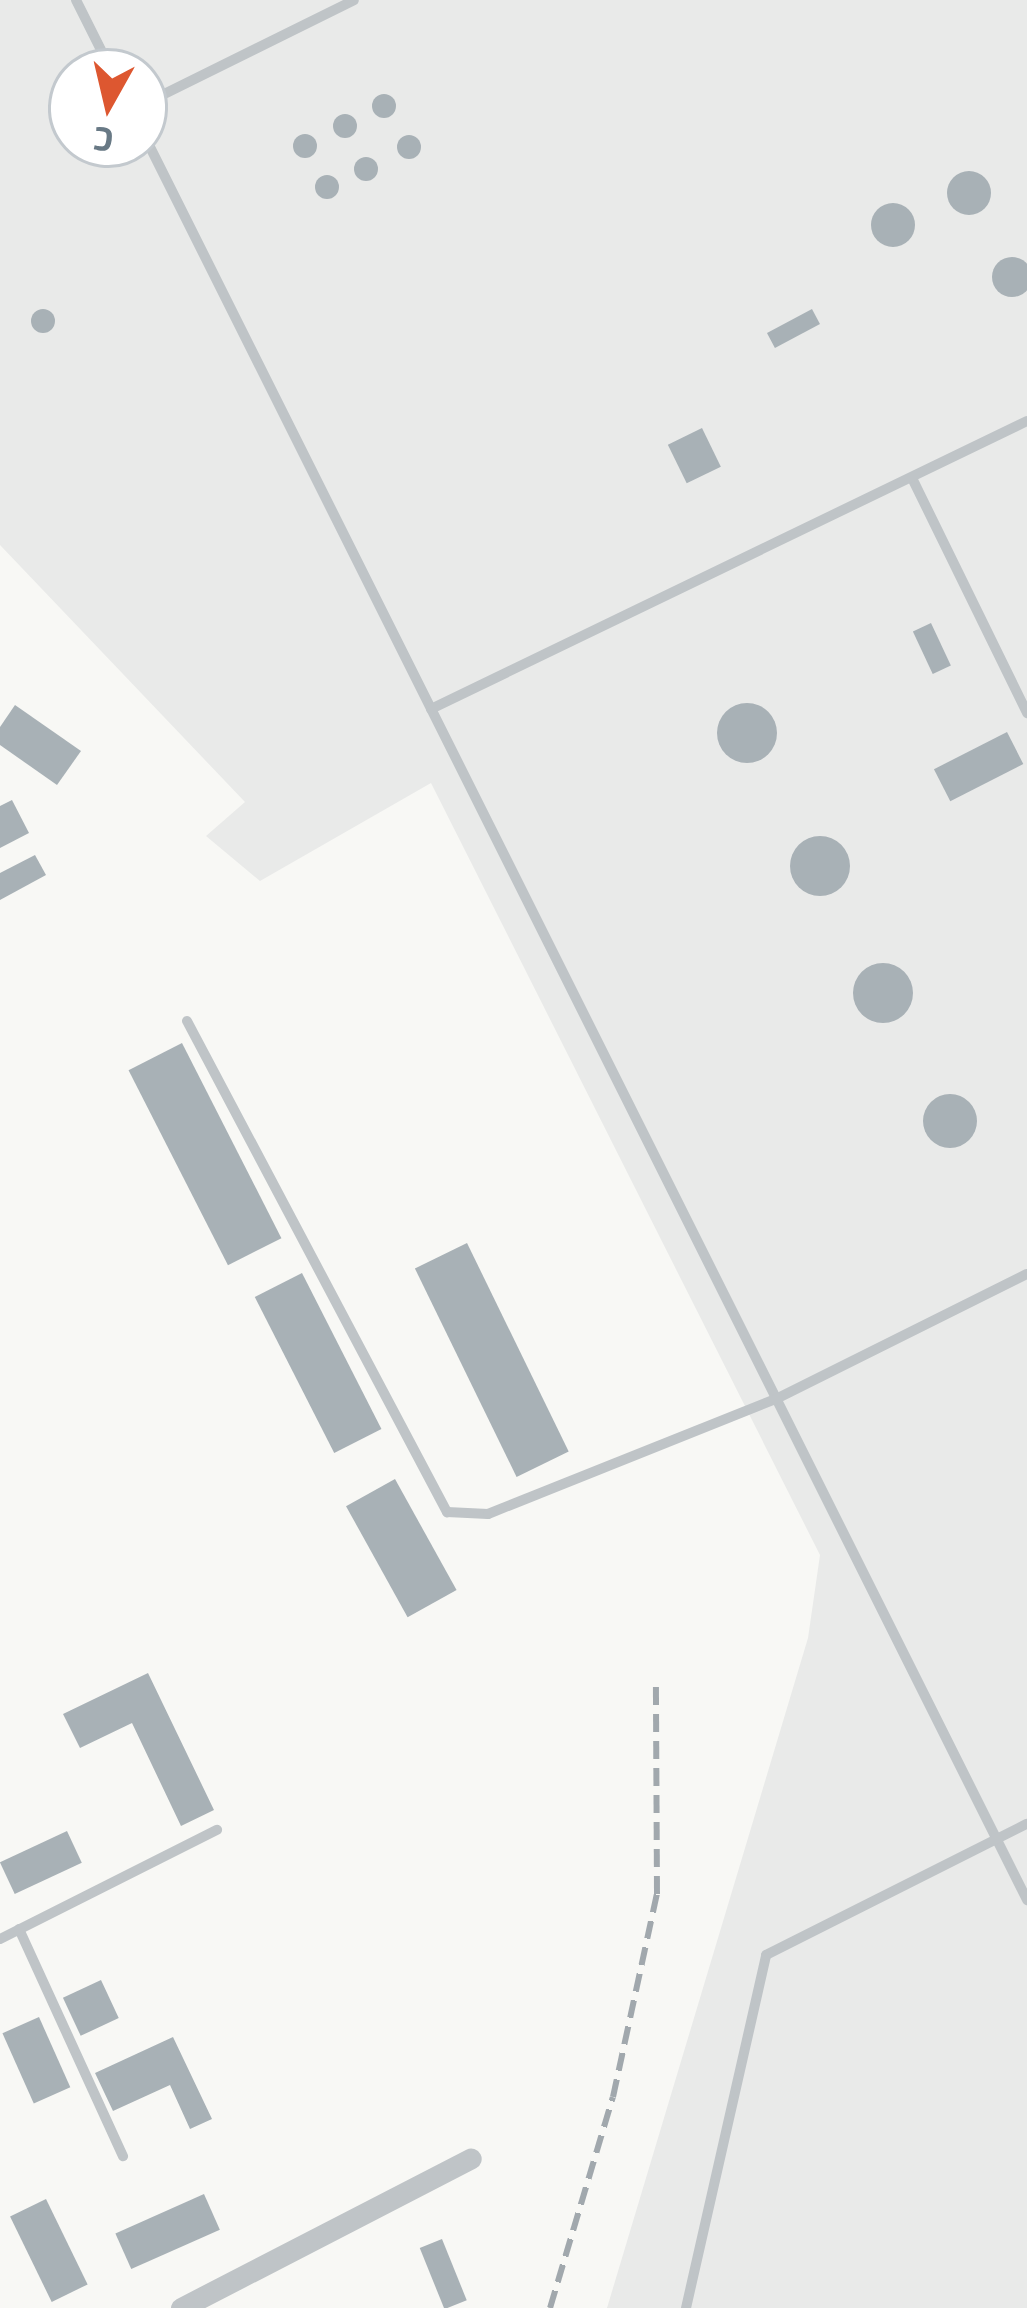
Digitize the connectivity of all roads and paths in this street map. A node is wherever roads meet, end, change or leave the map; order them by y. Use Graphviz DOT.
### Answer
graph roads {
  1 [pos="76,0"];
  2 [pos="354,0"];
  3 [pos="100,48"];
  4 [pos="168,92"];
  5 [pos="160,168"];
  6 [pos="1027,421"];
  7 [pos="912,478"];
  8 [pos="431,709"];
  9 [pos="1027,713"];
  10 [pos="187,1021"];
  11 [pos="1027,1274"];
  12 [pos="776,1399"];
  13 [pos="1027,1824"];
  14 [pos="217,1830"];
  15 [pos="997,1840"];
  16 [pos="1027,1900"];
  17 [pos="19,1929"];
  18 [pos="0,1939"];
  19 [pos="123,2156"];
  20 [pos="471,2158"];
  21 [pos="182,2308"];
  22 [pos="686,2308"];
  1 -- 3 [label="lane"];
  2 -- 4 [label="lane"];
  5 -- 8 [label="lane"];
  6 -- 7 [label="lane"];
  7 -- 8 [label="lane"];
  7 -- 9 [label="lane"];
  8 -- 12 [label="lane"];
  10 -- 12 [label="lane"];
  11 -- 12 [label="lane"];
  12 -- 15 [label="lane"];
  13 -- 15 [label="lane"];
  14 -- 17 [label="lane"];
  15 -- 16 [label="lane"];
  15 -- 22 [label="lane"];
  17 -- 18 [label="lane"];
  17 -- 19 [label="lane"];
  20 -- 21 [label="street"];
}
